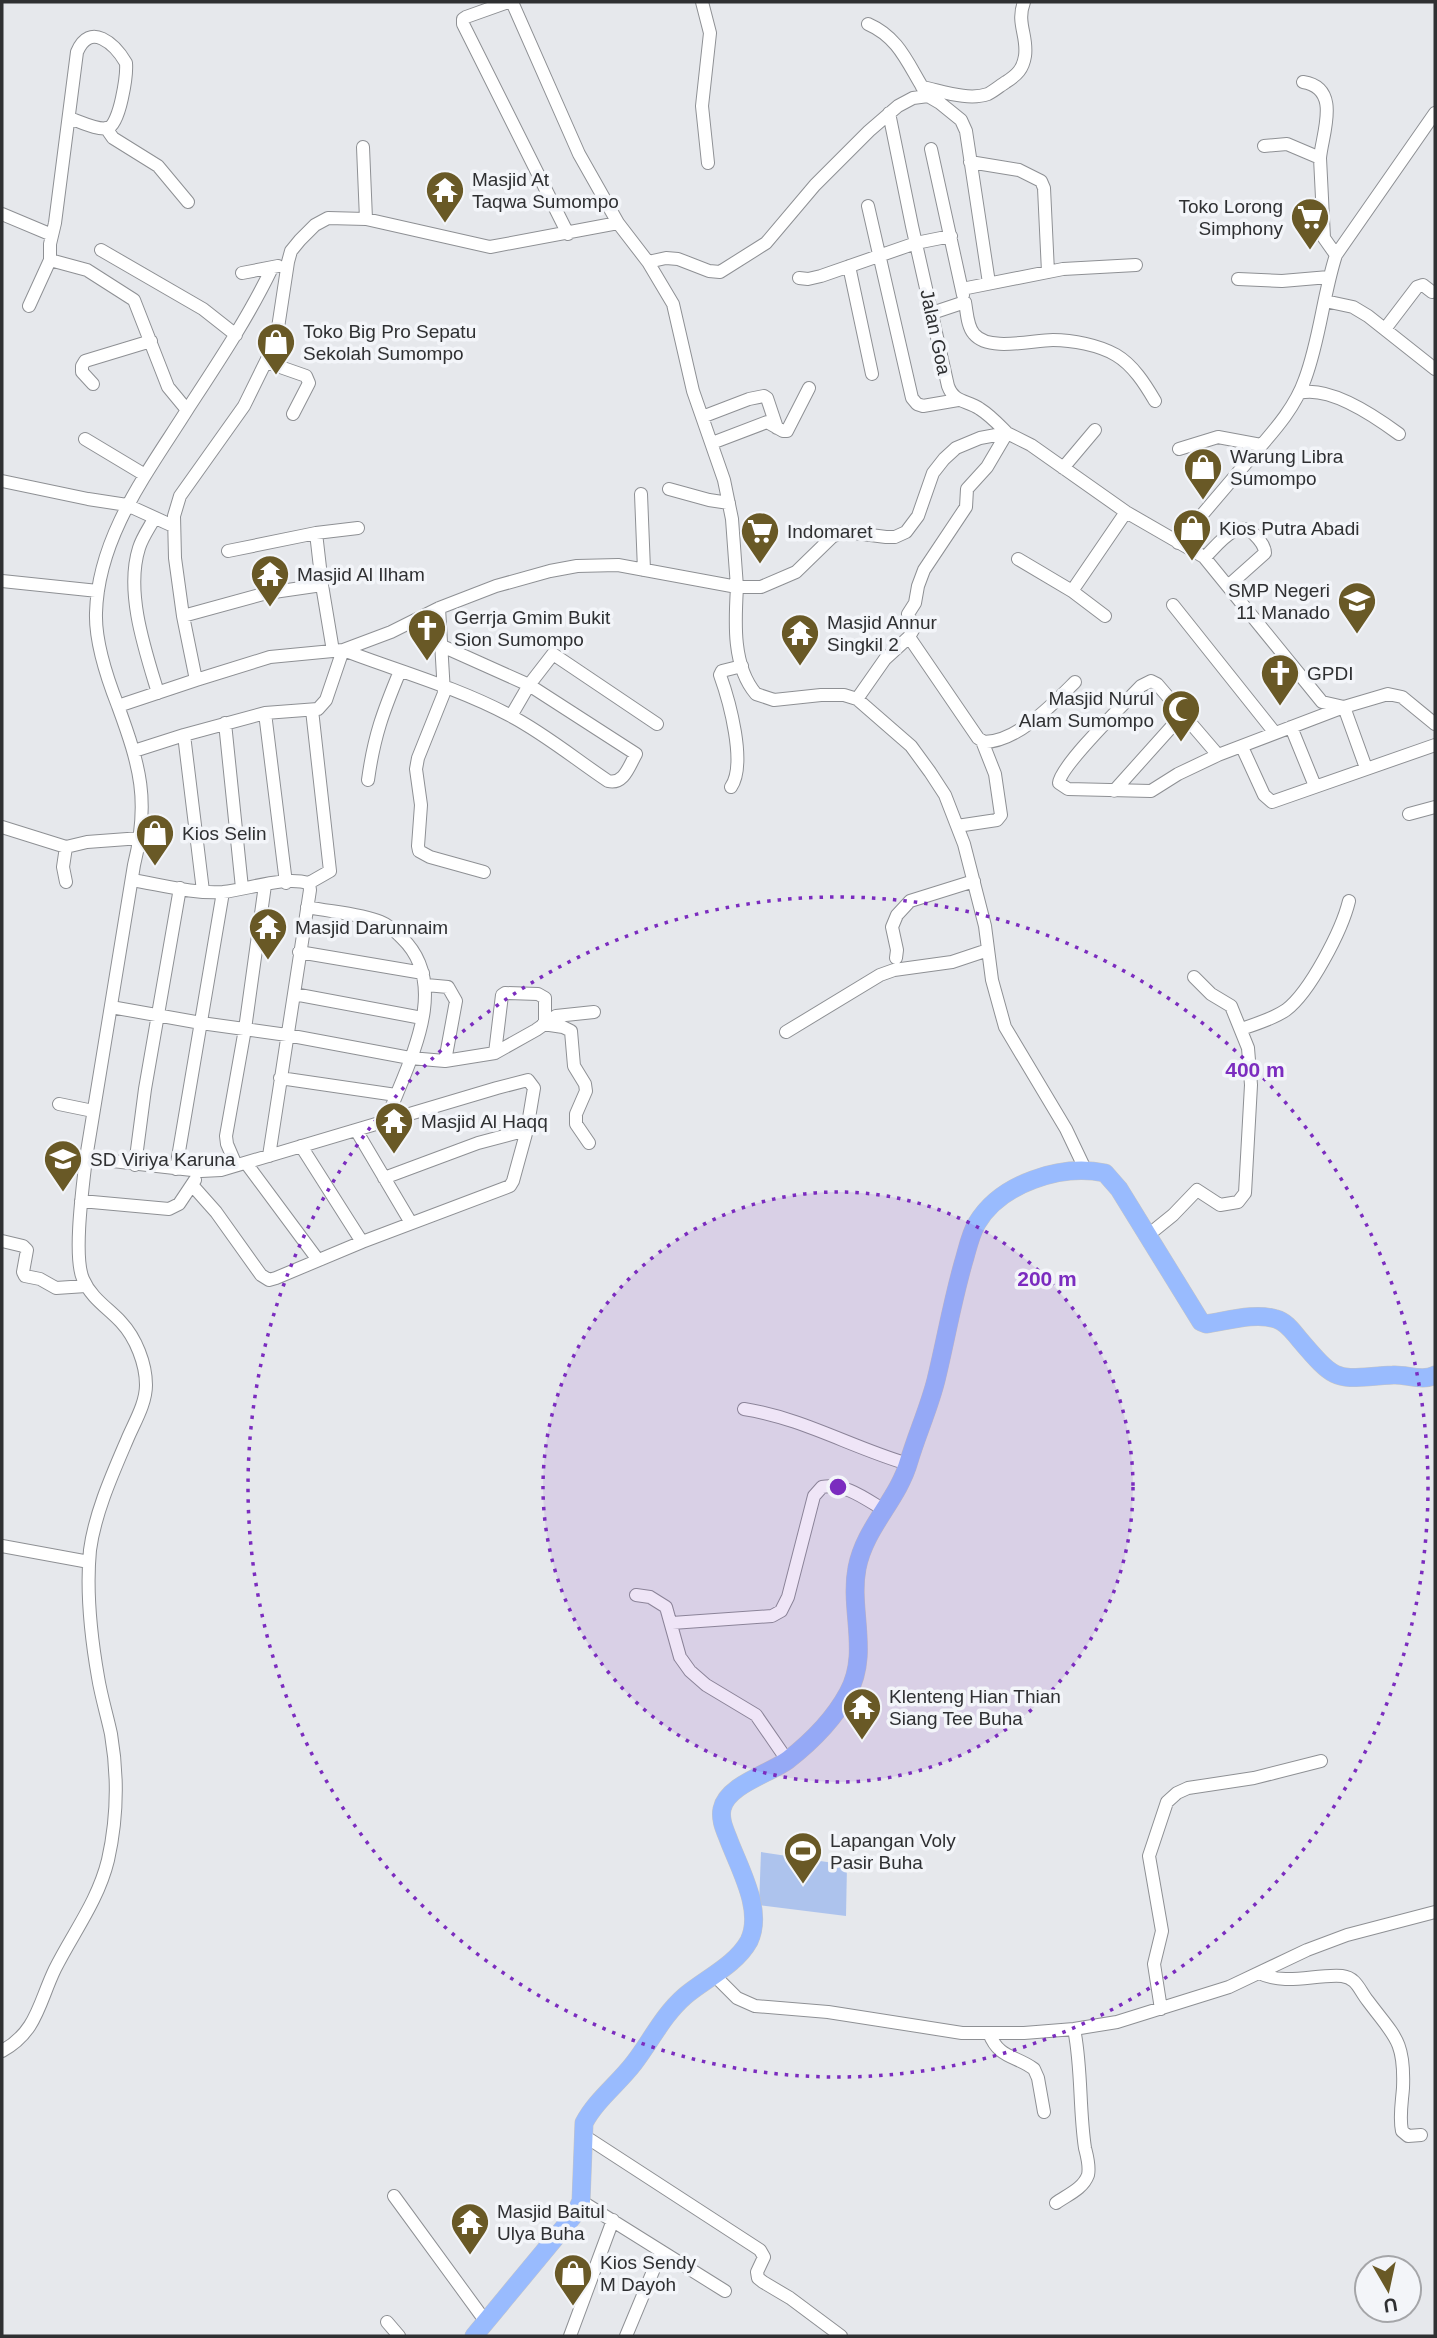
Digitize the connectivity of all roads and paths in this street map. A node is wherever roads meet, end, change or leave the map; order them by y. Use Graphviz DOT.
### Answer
graph roads {
  1 [pos="510,2"];
  2 [pos="702,2"];
  3 [pos="1024,2"];
  4 [pos="476,7"];
  5 [pos="868,24"];
  6 [pos="1303,82"];
  7 [pos="925,92"];
  8 [pos="889,113"];
  9 [pos="1435,113"];
  10 [pos="69,118"];
  11 [pos="106,128"];
  12 [pos="1264,146"];
  13 [pos="363,147"];
  14 [pos="931,149"];
  15 [pos="1320,158"];
  16 [pos="970,162"];
  17 [pos="708,163"];
  18 [pos="188,202"];
  19 [pos="868,206"];
  20 [pos="2,214"];
  21 [pos="366,219"];
  22 [pos="618,223"];
  23 [pos="568,234"];
  24 [pos="52,235"];
  25 [pos="951,236"];
  26 [pos="916,243"];
  27 [pos="101,250"];
  28 [pos="1336,255"];
  29 [pos="879,256"];
  30 [pos="50,260"];
  31 [pos="288,262"];
  32 [pos="648,262"];
  33 [pos="1136,265"];
  34 [pos="849,266"];
  35 [pos="272,268"];
  36 [pos="1048,272"];
  37 [pos="242,273"];
  38 [pos="1329,277"];
  39 [pos="799,278"];
  40 [pos="1238,279"];
  41 [pos="989,283"];
  42 [pos="962,289"];
  43 [pos="1432,292"];
  44 [pos="1325,301"];
  45 [pos="965,302"];
  46 [pos="29,306"];
  47 [pos="933,313"];
  48 [pos="1385,329"];
  49 [pos="236,335"];
  50 [pos="150,341"];
  51 [pos="266,362"];
  52 [pos="1435,369"];
  53 [pos="873,374"];
  54 [pos="93,384"];
  55 [pos="809,388"];
  56 [pos="1299,393"];
  57 [pos="958,400"];
  58 [pos="1155,401"];
  59 [pos="187,410"];
  60 [pos="293,414"];
  61 [pos="702,417"];
  62 [pos="777,428"];
  63 [pos="1095,430"];
  64 [pos="1007,433"];
  65 [pos="1399,434"];
  66 [pos="85,439"];
  67 [pos="712,443"];
  68 [pos="1261,445"];
  69 [pos="1178,449"];
  70 [pos="1063,468"];
  71 [pos="145,475"];
  72 [pos="2,481"];
  73 [pos="669,489"];
  74 [pos="641,494"];
  75 [pos="729,503"];
  76 [pos="127,505"];
  77 [pos="1126,512"];
  78 [pos="154,519"];
  79 [pos="173,526"];
  80 [pos="358,528"];
  81 [pos="316,533"];
  82 [pos="1178,543"];
  83 [pos="228,551"];
  84 [pos="1205,557"];
  85 [pos="1018,559"];
  86 [pos="644,570"];
  87 [pos="2,581"];
  88 [pos="322,584"];
  89 [pos="1228,586"];
  90 [pos="737,587"];
  91 [pos="98,591"];
  92 [pos="1072,592"];
  93 [pos="1173,605"];
  94 [pos="439,608"];
  95 [pos="183,616"];
  96 [pos="1105,616"];
  97 [pos="909,637"];
  98 [pos="442,646"];
  99 [pos="338,650"];
  100 [pos="742,666"];
  101 [pos="400,671"];
  102 [pos="196,680"];
  103 [pos="1075,682"];
  104 [pos="444,685"];
  105 [pos="529,685"];
  106 [pos="158,693"];
  107 [pos="857,699"];
  108 [pos="118,706"];
  109 [pos="1344,707"];
  110 [pos="312,710"];
  111 [pos="265,713"];
  112 [pos="1183,714"];
  113 [pos="511,716"];
  114 [pos="225,723"];
  115 [pos="657,724"];
  116 [pos="1435,724"];
  117 [pos="1291,727"];
  118 [pos="1275,733"];
  119 [pos="184,735"];
  120 [pos="982,741"];
  121 [pos="1435,745"];
  122 [pos="1242,747"];
  123 [pos="134,751"];
  124 [pos="1218,755"];
  125 [pos="1366,768"];
  126 [pos="368,780"];
  127 [pos="1315,786"];
  128 [pos="731,787"];
  129 [pos="1114,791"];
  130 [pos="1435,807"];
  131 [pos="1409,814"];
  132 [pos="957,826"];
  133 [pos="2,827"];
  134 [pos="141,838"];
  135 [pos="66,847"];
  136 [pos="484,872"];
  137 [pos="132,880"];
  138 [pos="974,881"];
  139 [pos="66,882"];
  140 [pos="286,883"];
  141 [pos="309,883"];
  142 [pos="265,885"];
  143 [pos="180,888"];
  144 [pos="242,888"];
  145 [pos="203,891"];
  146 [pos="223,892"];
  147 [pos="1349,901"];
  148 [pos="307,907"];
  149 [pos="988,950"];
  150 [pos="299,953"];
  151 [pos="897,958"];
  152 [pos="1194,976"];
  153 [pos="425,979"];
  154 [pos="294,994"];
  155 [pos="111,1007"];
  156 [pos="594,1012"];
  157 [pos="158,1015"];
  158 [pos="422,1017"];
  159 [pos="201,1023"];
  160 [pos="544,1023"];
  161 [pos="245,1029"];
  162 [pos="1241,1029"];
  163 [pos="786,1032"];
  164 [pos="287,1035"];
  165 [pos="495,1053"];
  166 [pos="410,1058"];
  167 [pos="445,1061"];
  168 [pos="280,1078"];
  169 [pos="396,1095"];
  170 [pos="58,1104"];
  171 [pos="93,1111"];
  172 [pos="387,1119"];
  173 [pos="356,1130"];
  174 [pos="527,1130"];
  175 [pos="589,1143"];
  176 [pos="301,1146"];
  177 [pos="269,1156"];
  178 [pos="86,1158"];
  179 [pos="241,1164"];
  180 [pos="135,1165"];
  181 [pos="176,1169"];
  182 [pos="201,1171"];
  183 [pos="1086,1171"];
  184 [pos="384,1178"];
  185 [pos="192,1185"];
  186 [pos="81,1201"];
  187 [pos="411,1223"];
  188 [pos="1147,1236"];
  189 [pos="2,1241"];
  190 [pos="362,1242"];
  191 [pos="318,1260"];
  192 [pos="86,1286"];
  193 [pos="1435,1376"];
  194 [pos="744,1409"];
  195 [pos="908,1464"];
  196 [pos="884,1510"];
  197 [pos="2,1546"];
  198 [pos="89,1562"];
  199 [pos="636,1595"];
  200 [pos="671,1623"];
  201 [pos="787,1760"];
  202 [pos="1321,1762"];
  203 [pos="1435,1912"];
  204 [pos="1259,1973"];
  205 [pos="714,1975"];
  206 [pos="1161,2009"];
  207 [pos="1074,2029"];
  208 [pos="989,2034"];
  209 [pos="2,2051"];
  210 [pos="1044,2112"];
  211 [pos="583,2135"];
  212 [pos="1421,2135"];
  213 [pos="394,2196"];
  214 [pos="580,2201"];
  215 [pos="1056,2203"];
  216 [pos="613,2220"];
  217 [pos="661,2252"];
  218 [pos="725,2291"];
  219 [pos="387,2322"];
  220 [pos="480,2329"];
  221 [pos="399,2336"];
  222 [pos="570,2336"];
  223 [pos="626,2336"];
  224 [pos="841,2336"];
  1 -- 4 [label="street"];
  1 -- 22 [label="street"];
  2 -- 17 [label="street"];
  3 -- 7 [label="street"];
  4 -- 23 [label="street"];
  5 -- 7 [label="street"];
  6 -- 15 [label="street"];
  7 -- 8 [label="street"];
  7 -- 16 [label="street"];
  8 -- 26 [label="street, Jalan Goa"];
  8 -- 32 [label="street"];
  9 -- 28 [label="street"];
  10 -- 11 [label="street"];
  10 -- 11 [label="street"];
  10 -- 24 [label="street"];
  11 -- 18 [label="street"];
  12 -- 15 [label="street"];
  13 -- 21 [label="street"];
  14 -- 25 [label="street, Jalan Goa"];
  15 -- 28 [label="street"];
  16 -- 36 [label="street"];
  16 -- 41 [label="street"];
  19 -- 29 [label="street"];
  20 -- 24 [label="street"];
  21 -- 23 [label="street"];
  21 -- 31 [label="street"];
  22 -- 23 [label="street"];
  22 -- 32 [label="street"];
  24 -- 30 [label="street"];
  25 -- 26 [label="street"];
  25 -- 42 [label="street, Jalan Goa"];
  26 -- 29 [label="street"];
  26 -- 47 [label="street, Jalan Goa"];
  27 -- 49 [label="street"];
  28 -- 38 [label="street"];
  29 -- 34 [label="street"];
  29 -- 57 [label="street"];
  30 -- 46 [label="street"];
  30 -- 50 [label="street"];
  31 -- 35 [label="street"];
  31 -- 51 [label="street"];
  32 -- 61 [label="street"];
  33 -- 36 [label="street"];
  34 -- 39 [label="street"];
  34 -- 53 [label="street"];
  35 -- 37 [label="street"];
  35 -- 49 [label="street"];
  36 -- 41 [label="street"];
  38 -- 40 [label="street"];
  38 -- 44 [label="street"];
  41 -- 42 [label="street"];
  42 -- 45 [label="street, Jalan Goa"];
  43 -- 48 [label="street"];
  44 -- 48 [label="street"];
  44 -- 56 [label="street"];
  45 -- 47 [label="street"];
  45 -- 58 [label="street, Jalan Goa"];
  47 -- 57 [label="street, Jalan Goa"];
  48 -- 52 [label="street"];
  49 -- 59 [label="street"];
  50 -- 54 [label="street"];
  50 -- 59 [label="street"];
  51 -- 60 [label="street"];
  51 -- 79 [label="street"];
  55 -- 62 [label="street"];
  56 -- 65 [label="street"];
  56 -- 68 [label="street"];
  57 -- 64 [label="street, Jalan Goa"];
  59 -- 71 [label="street"];
  61 -- 62 [label="street"];
  61 -- 67 [label="street"];
  62 -- 67 [label="street"];
  63 -- 70 [label="street"];
  64 -- 70 [label="street, Jalan Goa"];
  64 -- 90 [label="street"];
  64 -- 97 [label="street"];
  66 -- 71 [label="street"];
  67 -- 75 [label="street"];
  68 -- 69 [label="street"];
  68 -- 82 [label="street"];
  70 -- 77 [label="street, Jalan Goa"];
  71 -- 76 [label="street"];
  72 -- 76 [label="street"];
  73 -- 75 [label="street"];
  74 -- 86 [label="street"];
  75 -- 90 [label="street"];
  76 -- 78 [label="street"];
  76 -- 91 [label="street"];
  77 -- 82 [label="street, Jalan Goa"];
  77 -- 92 [label="street"];
  78 -- 79 [label="street"];
  78 -- 106 [label="street"];
  79 -- 95 [label="street"];
  80 -- 81 [label="street"];
  81 -- 83 [label="street"];
  81 -- 88 [label="street"];
  82 -- 84 [label="street, Jalan Goa"];
  84 -- 89 [label="street"];
  84 -- 89 [label="street"];
  85 -- 92 [label="street"];
  86 -- 90 [label="street"];
  86 -- 94 [label="street"];
  87 -- 91 [label="street"];
  88 -- 95 [label="street"];
  88 -- 99 [label="street"];
  89 -- 109 [label="street"];
  90 -- 100 [label="street"];
  91 -- 108 [label="street"];
  92 -- 96 [label="street"];
  93 -- 118 [label="street"];
  94 -- 98 [label="street"];
  94 -- 99 [label="street"];
  95 -- 102 [label="street"];
  97 -- 107 [label="street"];
  97 -- 120 [label="street"];
  98 -- 104 [label="street"];
  98 -- 105 [label="street"];
  99 -- 101 [label="street"];
  99 -- 102 [label="street"];
  99 -- 110 [label="street"];
  100 -- 107 [label="street"];
  100 -- 128 [label="street"];
  101 -- 104 [label="street"];
  101 -- 126 [label="street"];
  102 -- 106 [label="street"];
  103 -- 120 [label="street"];
  104 -- 113 [label="street"];
  104 -- 136 [label="street"];
  105 -- 113 [label="street"];
  105 -- 113 [label="street"];
  105 -- 115 [label="street"];
  106 -- 108 [label="street"];
  107 -- 132 [label="street"];
  108 -- 123 [label="street"];
  109 -- 116 [label="street"];
  109 -- 117 [label="street"];
  109 -- 125 [label="street"];
  110 -- 111 [label="street"];
  110 -- 141 [label="street"];
  111 -- 114 [label="street"];
  111 -- 140 [label="street"];
  112 -- 124 [label="street"];
  112 -- 129 [label="street"];
  112 -- 129 [label="street"];
  114 -- 119 [label="street"];
  114 -- 144 [label="street"];
  117 -- 118 [label="street"];
  117 -- 127 [label="street"];
  118 -- 122 [label="street"];
  119 -- 123 [label="street"];
  119 -- 145 [label="street"];
  120 -- 132 [label="street"];
  121 -- 125 [label="street"];
  122 -- 124 [label="street"];
  122 -- 127 [label="street"];
  123 -- 134 [label="street"];
  124 -- 129 [label="street"];
  125 -- 127 [label="street"];
  130 -- 131 [label="street"];
  132 -- 138 [label="street"];
  133 -- 135 [label="street"];
  134 -- 135 [label="street"];
  134 -- 137 [label="street"];
  135 -- 139 [label="street"];
  137 -- 143 [label="street"];
  137 -- 155 [label="street"];
  138 -- 149 [label="street"];
  138 -- 151 [label="street"];
  140 -- 141 [label="street"];
  140 -- 142 [label="street"];
  141 -- 148 [label="street"];
  142 -- 144 [label="street"];
  142 -- 161 [label="street"];
  143 -- 145 [label="street"];
  143 -- 157 [label="street"];
  144 -- 146 [label="street"];
  145 -- 146 [label="street"];
  146 -- 159 [label="street"];
  147 -- 162 [label="street"];
  148 -- 150 [label="street"];
  148 -- 153 [label="street"];
  149 -- 163 [label="street"];
  149 -- 183 [label="street"];
  150 -- 153 [label="street"];
  150 -- 154 [label="street"];
  152 -- 162 [label="street"];
  153 -- 158 [label="street"];
  153 -- 167 [label="street"];
  154 -- 158 [label="street"];
  154 -- 164 [label="street"];
  155 -- 157 [label="street"];
  155 -- 171 [label="street"];
  156 -- 160 [label="street"];
  157 -- 159 [label="street"];
  157 -- 180 [label="street"];
  158 -- 166 [label="street"];
  159 -- 161 [label="street"];
  159 -- 181 [label="street"];
  160 -- 165 [label="street"];
  160 -- 165 [label="street"];
  160 -- 175 [label="street"];
  161 -- 164 [label="street"];
  161 -- 179 [label="street"];
  162 -- 188 [label="street"];
  164 -- 166 [label="street"];
  164 -- 168 [label="street"];
  165 -- 167 [label="street"];
  166 -- 167 [label="street"];
  166 -- 169 [label="street"];
  168 -- 169 [label="street"];
  168 -- 177 [label="street"];
  169 -- 172 [label="street"];
  170 -- 171 [label="street"];
  171 -- 178 [label="street"];
  172 -- 173 [label="street"];
  172 -- 174 [label="street"];
  173 -- 176 [label="street"];
  173 -- 184 [label="street"];
  174 -- 184 [label="street"];
  174 -- 187 [label="street"];
  176 -- 177 [label="street"];
  176 -- 190 [label="street"];
  177 -- 179 [label="street"];
  178 -- 180 [label="street"];
  178 -- 186 [label="street"];
  179 -- 182 [label="street"];
  179 -- 191 [label="street"];
  180 -- 181 [label="street"];
  181 -- 182 [label="street"];
  182 -- 185 [label="street"];
  183 -- 188 [label="highway"];
  183 -- 195 [label="highway"];
  184 -- 187 [label="street"];
  185 -- 186 [label="street"];
  185 -- 191 [label="street"];
  186 -- 192 [label="street"];
  187 -- 190 [label="street"];
  188 -- 193 [label="highway"];
  189 -- 192 [label="street"];
  190 -- 191 [label="street"];
  192 -- 198 [label="street"];
  194 -- 195 [label="street"];
  195 -- 196 [label="highway"];
  196 -- 200 [label="street"];
  196 -- 201 [label="highway"];
  197 -- 198 [label="street"];
  198 -- 209 [label="street"];
  199 -- 200 [label="street"];
  200 -- 201 [label="street"];
  201 -- 205 [label="highway"];
  202 -- 206 [label="street"];
  203 -- 204 [label="street"];
  204 -- 206 [label="street"];
  204 -- 212 [label="street"];
  205 -- 208 [label="street"];
  205 -- 211 [label="highway"];
  206 -- 207 [label="street"];
  207 -- 208 [label="street"];
  207 -- 215 [label="street"];
  208 -- 210 [label="street"];
  211 -- 214 [label="highway"];
  211 -- 224 [label="street"];
  213 -- 220 [label="street"];
  214 -- 216 [label="street"];
  214 -- 220 [label="highway"];
  216 -- 217 [label="street"];
  216 -- 222 [label="street"];
  217 -- 218 [label="street"];
  217 -- 223 [label="street"];
  219 -- 221 [label="street"];
}
